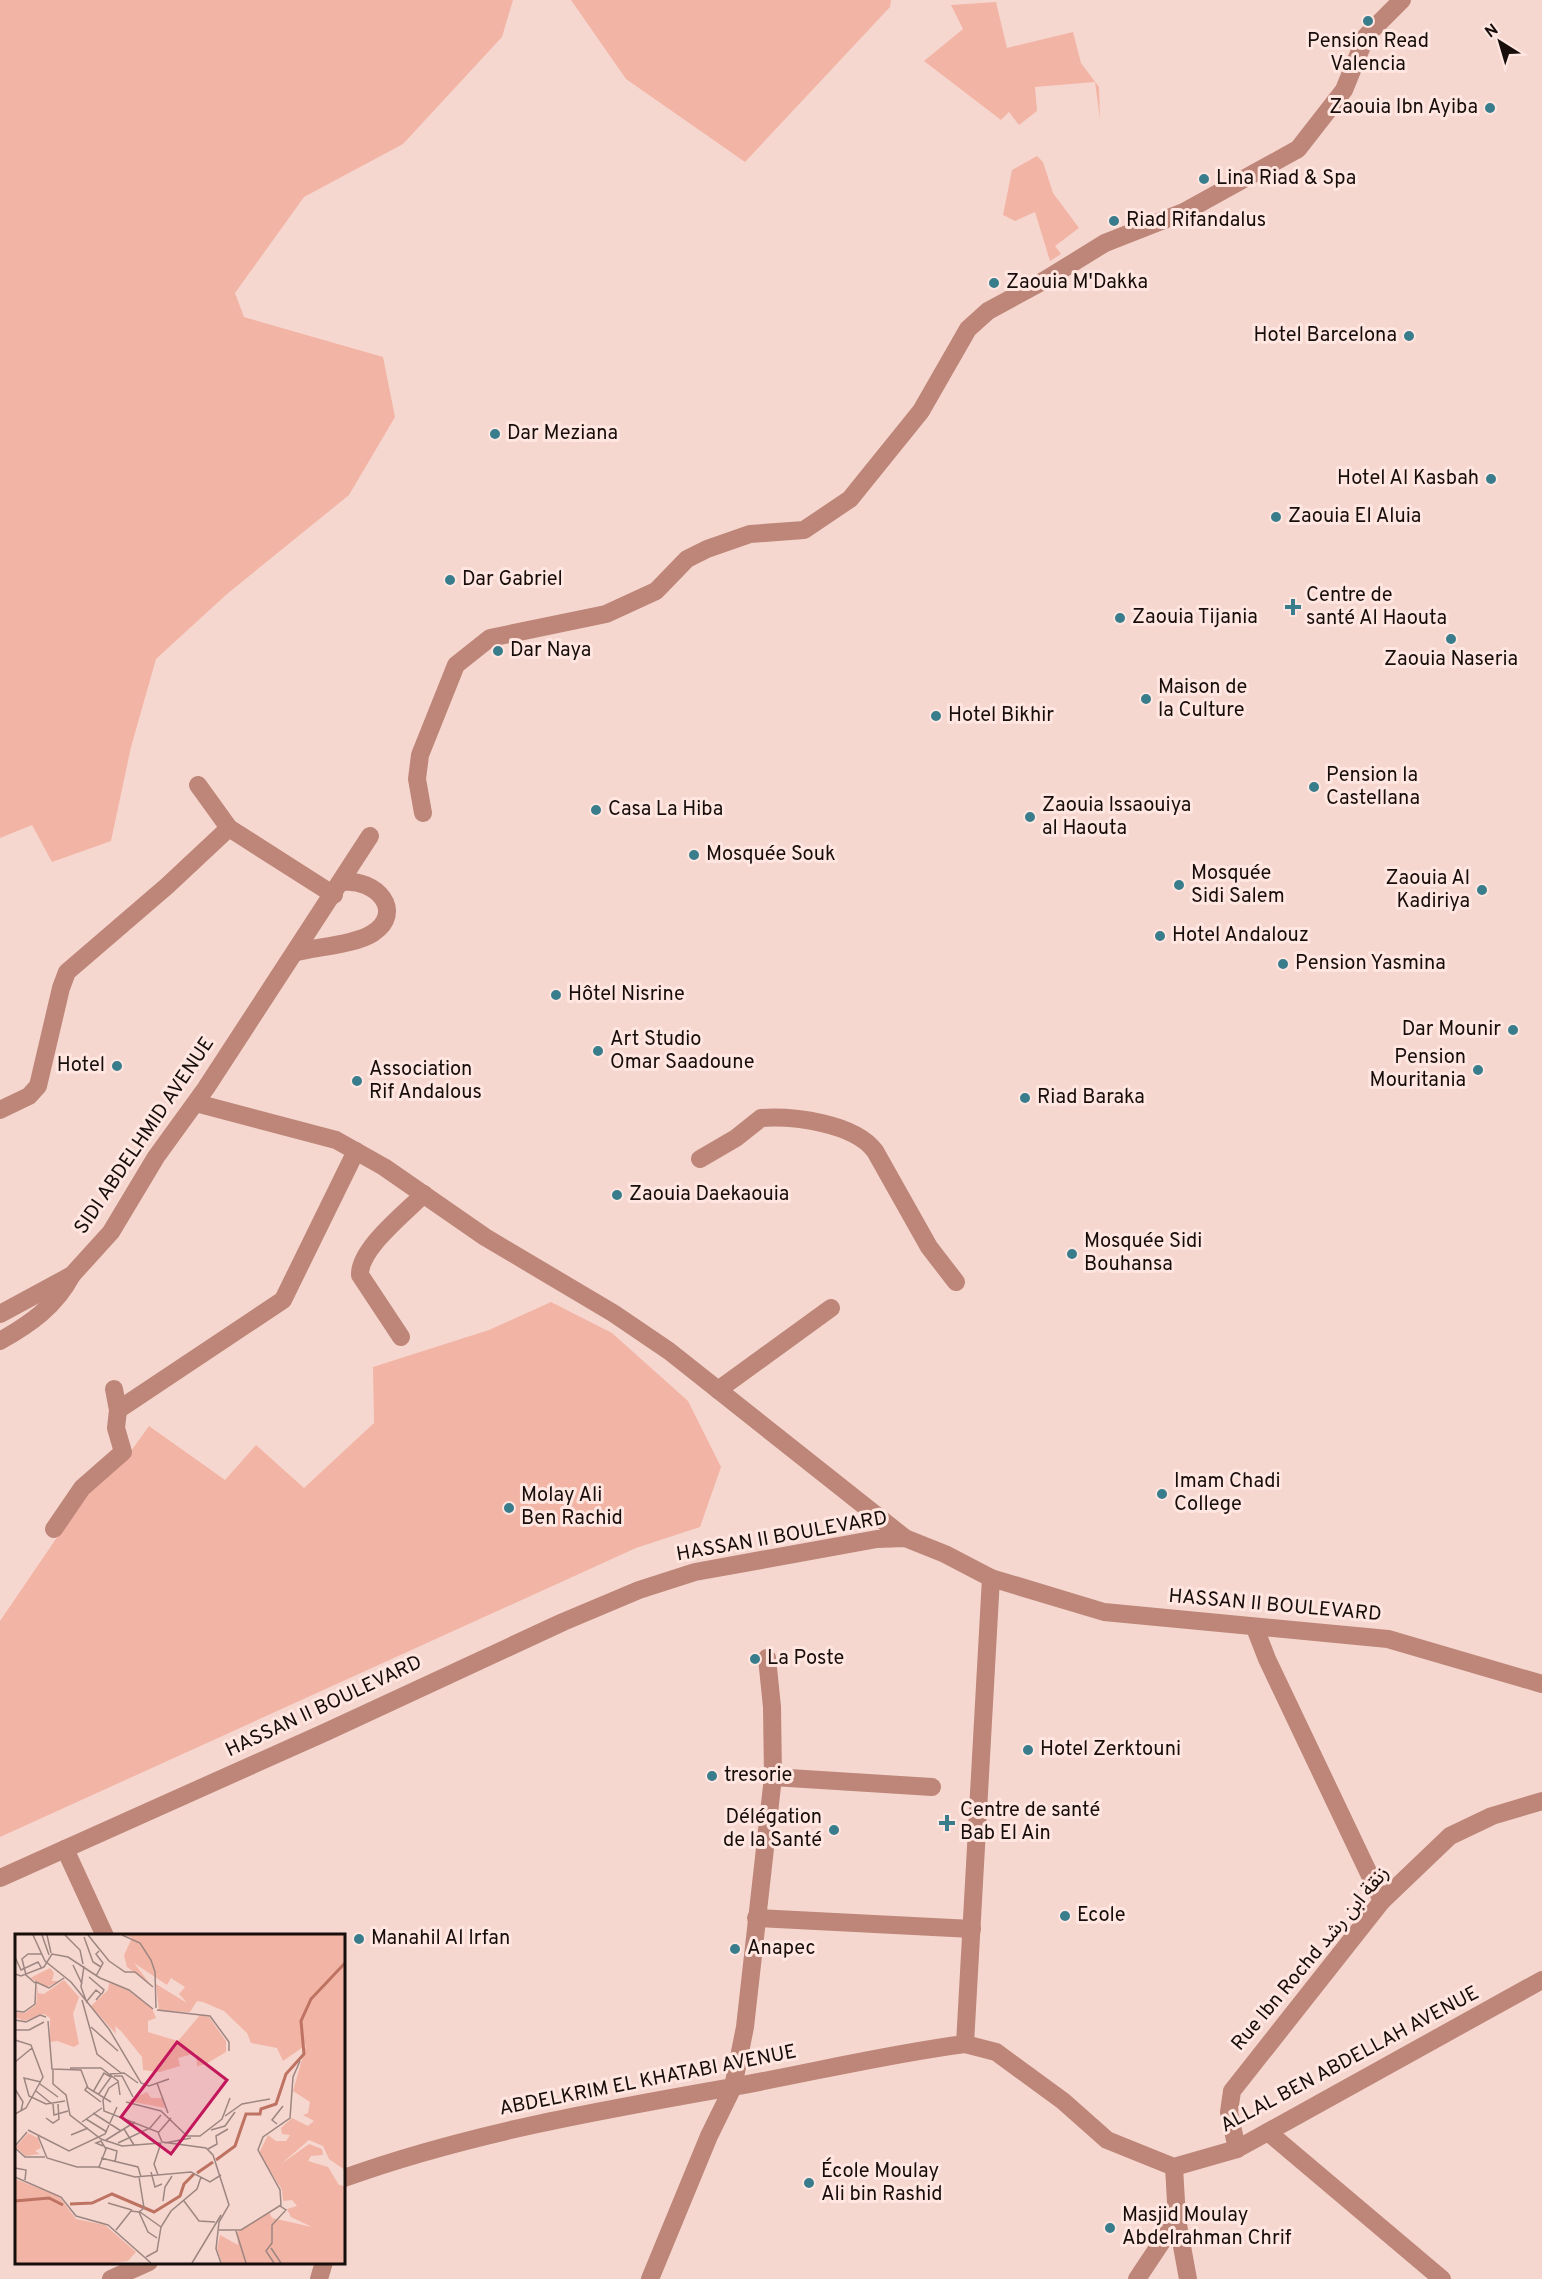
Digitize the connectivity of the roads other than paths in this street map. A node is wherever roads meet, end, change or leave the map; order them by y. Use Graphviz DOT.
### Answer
graph roads {
  1 [pos="1402,0"];
  2 [pos="198,785"];
  3 [pos="423,813"];
  4 [pos="229,828"];
  5 [pos="370,836"];
  6 [pos="338,889"];
  7 [pos="297,952"];
  8 [pos="196,1103"];
  9 [pos="0,1110"];
  10 [pos="356,1151"];
  11 [pos="700,1159"];
  12 [pos="424,1194"];
  13 [pos="72,1275"];
  14 [pos="956,1282"];
  15 [pos="831,1308"];
  16 [pos="0,1314"];
  17 [pos="401,1337"];
  18 [pos="0,1341"];
  19 [pos="114,1389"];
  20 [pos="718,1390"];
  21 [pos="118,1410"];
  22 [pos="54,1529"];
  23 [pos="905,1538"];
  24 [pos="990,1578"];
  25 [pos="1255,1628"];
  26 [pos="767,1658"];
  27 [pos="1542,1684"];
  28 [pos="773,1777"];
  29 [pos="932,1787"];
  30 [pos="1542,1801"];
  31 [pos="65,1849"];
  32 [pos="0,1878"];
  33 [pos="1382,1901"];
  34 [pos="756,1918"];
  35 [pos="972,1929"];
  36 [pos="105,1934"];
  37 [pos="1542,1980"];
  38 [pos="965,2044"];
  39 [pos="733,2087"];
  40 [pos="1268,2132"];
  41 [pos="1237,2149"];
  42 [pos="1174,2167"];
  43 [pos="345,2178"];
  44 [pos="1177,2219"];
  45 [pos="145,2264"];
  46 [pos="323,2264"];
  47 [pos="1420,2272"];
  48 [pos="111,2279"];
  49 [pos="319,2279"];
  50 [pos="650,2279"];
  51 [pos="1137,2279"];
  52 [pos="1188,2279"];
  53 [pos="1442,2279"];
  1 -- 3 [label="street"];
  2 -- 4 [label="street"];
  4 -- 6 [label="street"];
  4 -- 9 [label="street"];
  5 -- 6 [label="street, SIDI ABDELHMID AVENUE"];
  6 -- 7 [label="street, SIDI ABDELHMID AVENUE"];
  6 -- 7 [label="street"];
  7 -- 8 [label="street, SIDI ABDELHMID AVENUE"];
  8 -- 10 [label="street"];
  8 -- 13 [label="street, SIDI ABDELHMID AVENUE"];
  10 -- 12 [label="street"];
  10 -- 21 [label="street"];
  11 -- 14 [label="street"];
  12 -- 17 [label="street"];
  12 -- 20 [label="street"];
  13 -- 16 [label="street, SIDI ABDELHMID AVENUE"];
  13 -- 18 [label="street"];
  15 -- 20 [label="street"];
  19 -- 21 [label="street"];
  20 -- 23 [label="street"];
  21 -- 22 [label="street"];
  23 -- 24 [label="street, HASSAN II BOULEVARD"];
  23 -- 31 [label="street, HASSAN II BOULEVARD"];
  24 -- 25 [label="street, HASSAN II BOULEVARD"];
  24 -- 35 [label="street"];
  25 -- 27 [label="street, HASSAN II BOULEVARD"];
  25 -- 33 [label="street"];
  26 -- 28 [label="street"];
  28 -- 29 [label="street"];
  28 -- 34 [label="street"];
  30 -- 33 [label="street, Rue Ibn Rochd زنقة ابن رشد"];
  31 -- 32 [label="street, HASSAN II BOULEVARD"];
  31 -- 36 [label="street"];
  33 -- 41 [label="street, Rue Ibn Rochd زنقة ابن رشد"];
  34 -- 35 [label="street"];
  34 -- 39 [label="street"];
  35 -- 38 [label="street"];
  37 -- 40 [label="street, ALLAL BEN ABDELLAH AVENUE"];
  38 -- 39 [label="street, ABDELKRIM EL KHATABI AVENUE"];
  38 -- 42 [label="street"];
  39 -- 43 [label="street, ABDELKRIM EL KHATABI AVENUE"];
  39 -- 50 [label="street"];
  40 -- 41 [label="street, ALLAL BEN ABDELLAH AVENUE"];
  40 -- 47 [label="street"];
  41 -- 42 [label="street, ALLAL BEN ABDELLAH AVENUE"];
  42 -- 44 [label="street"];
  44 -- 51 [label="street"];
  44 -- 52 [label="street"];
  45 -- 48 [label="street"];
  46 -- 49 [label="street"];
  47 -- 53 [label="street"];
}
